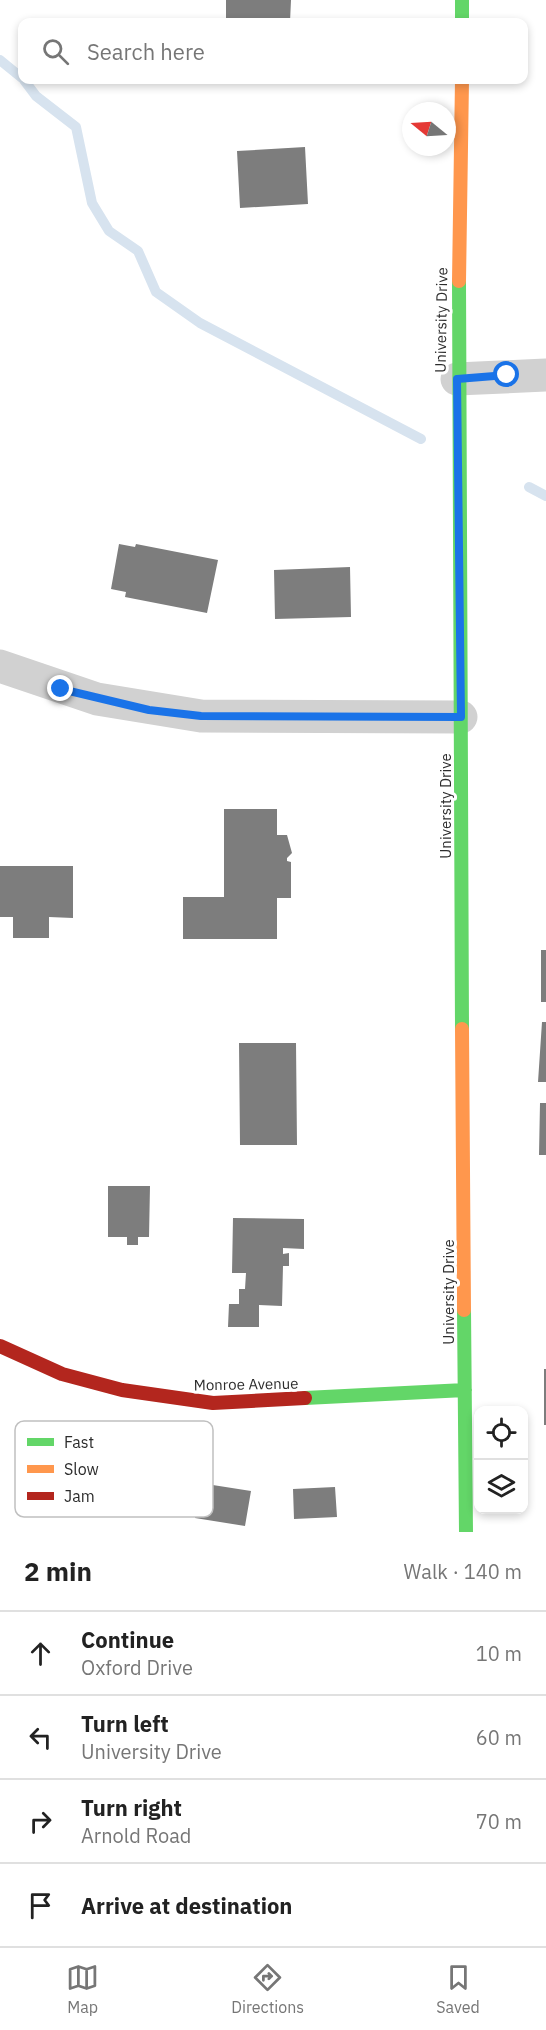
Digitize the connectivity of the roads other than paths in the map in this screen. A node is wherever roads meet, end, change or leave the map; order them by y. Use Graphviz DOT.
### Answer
graph roads {
  1 [pos="462,0"];
  2 [pos="462,18"];
  3 [pos="462,84"];
  4 [pos="546,375"];
  5 [pos="457,379"];
  6 [pos="0,666"];
  7 [pos="461,717"];
  8 [pos="0,1346"];
  9 [pos="465,1390"];
  10 [pos="466,1532"];
  1 -- 2 [label="main road"];
  3 -- 5 [label="main road, University Drive"];
  4 -- 5 [label="street"];
  5 -- 7 [label="main road, University Drive"];
  6 -- 7 [label="street"];
  7 -- 9 [label="main road, University Drive"];
  8 -- 9 [label="main road, Monroe Avenue"];
  9 -- 10 [label="main road, University Drive"];
}
